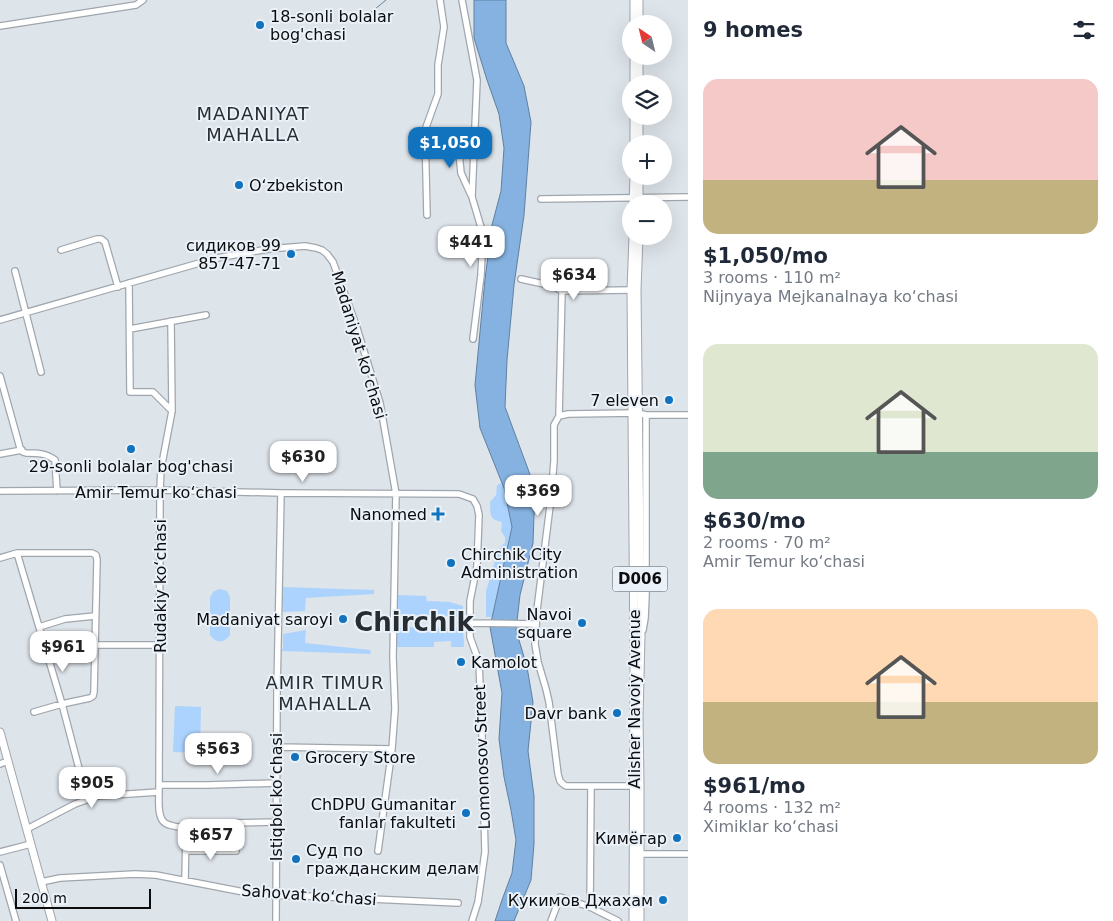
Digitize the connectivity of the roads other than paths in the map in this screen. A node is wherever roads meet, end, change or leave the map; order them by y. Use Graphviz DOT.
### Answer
graph roads {
  1 [pos="143,0"];
  2 [pos="440,0"];
  3 [pos="462,0"];
  4 [pos="634,0"];
  5 [pos="639,0"];
  6 [pos="634,15"];
  7 [pos="639,15"];
  8 [pos="0,26"];
  9 [pos="457,133"];
  10 [pos="472,197"];
  11 [pos="688,197"];
  12 [pos="672,198"];
  13 [pos="542,199"];
  14 [pos="622,201"];
  15 [pos="427,215"];
  16 [pos="633,245"];
  17 [pos="638,245"];
  18 [pos="61,250"];
  19 [pos="15,271"];
  20 [pos="522,279"];
  21 [pos="129,283"];
  22 [pos="118,287"];
  23 [pos="631,290"];
  24 [pos="562,291"];
  25 [pos="26,313"];
  26 [pos="206,315"];
  27 [pos="0,320"];
  28 [pos="171,321"];
  29 [pos="130,329"];
  30 [pos="473,339"];
  31 [pos="41,372"];
  32 [pos="0,376"];
  33 [pos="172,411"];
  34 [pos="639,414"];
  35 [pos="688,415"];
  36 [pos="559,416"];
  37 [pos="22,450"];
  38 [pos="0,454"];
  39 [pos="160,490"];
  40 [pos="0,491"];
  41 [pos="57,491"];
  42 [pos="281,493"];
  43 [pos="396,494"];
  44 [pos="17,553"];
  45 [pos="0,558"];
  46 [pos="95,616"];
  47 [pos="470,623"];
  48 [pos="535,624"];
  49 [pos="39,627"];
  50 [pos="95,645"];
  51 [pos="159,645"];
  52 [pos="62,704"];
  53 [pos="34,712"];
  54 [pos="0,732"];
  55 [pos="276,747"];
  56 [pos="392,749"];
  57 [pos="8,761"];
  58 [pos="0,764"];
  59 [pos="277,783"];
  60 [pos="591,786"];
  61 [pos="637,786"];
  62 [pos="159,788"];
  63 [pos="87,799"];
  64 [pos="277,822"];
  65 [pos="179,827"];
  66 [pos="27,829"];
  67 [pos="31,844"];
  68 [pos="186,851"];
  69 [pos="236,851"];
  70 [pos="378,851"];
  71 [pos="0,852"];
  72 [pos="640,854"];
  73 [pos="688,854"];
  74 [pos="0,865"];
  75 [pos="185,880"];
  76 [pos="41,882"];
  77 [pos="276,896"];
  78 [pos="458,903"];
  79 [pos="590,907"];
  80 [pos="16,921"];
  81 [pos="52,921"];
  82 [pos="276,921"];
  83 [pos="472,921"];
  84 [pos="551,921"];
  85 [pos="618,921"];
  86 [pos="633,921"];
  87 [pos="640,921"];
  1 -- 8 [label="street"];
  2 -- 15 [label="street"];
  3 -- 10 [label="street"];
  4 -- 6 [label="main road"];
  5 -- 7 [label="main road"];
  9 -- 10 [label="street"];
  10 -- 30 [label="street"];
  11 -- 12 [label="street"];
  13 -- 14 [label="street"];
  16 -- 23 [label="main road, Alisher Navoiy Avenue / D006"];
  17 -- 34 [label="main road, Alisher Navoiy Avenue / D006"];
  18 -- 22 [label="street"];
  19 -- 25 [label="street"];
  20 -- 24 [label="street"];
  21 -- 22 [label="street"];
  21 -- 29 [label="street"];
  21 -- 43 [label="street, Madaniyat ko‘chasi"];
  22 -- 25 [label="street"];
  23 -- 24 [label="street"];
  23 -- 34 [label="main road, Alisher Navoiy Avenue / D006"];
  24 -- 36 [label="street"];
  25 -- 27 [label="street"];
  25 -- 31 [label="street"];
  26 -- 28 [label="street"];
  28 -- 29 [label="street"];
  28 -- 33 [label="street, Rudakiy ko‘chasi"];
  29 -- 33 [label="street"];
  32 -- 37 [label="street"];
  33 -- 39 [label="street, Rudakiy ko‘chasi"];
  34 -- 35 [label="street"];
  34 -- 36 [label="street"];
  34 -- 61 [label="main road, Alisher Navoiy Avenue / D006"];
  34 -- 61 [label="main road, Alisher Navoiy Avenue / D006"];
  36 -- 48 [label="street"];
  37 -- 38 [label="street"];
  37 -- 41 [label="street"];
  39 -- 41 [label="street, Amir Temur ko‘chasi"];
  39 -- 42 [label="street, Amir Temur ko‘chasi"];
  39 -- 51 [label="street, Rudakiy ko‘chasi"];
  40 -- 41 [label="street, Amir Temur ko‘chasi"];
  42 -- 43 [label="street, Amir Temur ko‘chasi"];
  42 -- 55 [label="street, Istiqbol ko‘chasi"];
  43 -- 47 [label="street, Amir Temur ko‘chasi"];
  43 -- 56 [label="street, Madaniyat ko‘chasi"];
  44 -- 45 [label="street"];
  44 -- 46 [label="street"];
  44 -- 49 [label="street"];
  46 -- 49 [label="street"];
  46 -- 50 [label="street"];
  47 -- 48 [label="street"];
  47 -- 83 [label="street, Lomonosov Street"];
  48 -- 60 [label="street"];
  49 -- 52 [label="street"];
  50 -- 51 [label="street"];
  50 -- 52 [label="street"];
  51 -- 62 [label="street, Rudakiy ko‘chasi"];
  52 -- 53 [label="street"];
  52 -- 63 [label="street"];
  54 -- 57 [label="main road"];
  55 -- 56 [label="street"];
  55 -- 59 [label="street, Istiqbol ko‘chasi"];
  56 -- 70 [label="street, Madaniyat ko‘chasi"];
  57 -- 58 [label="street"];
  57 -- 66 [label="main road"];
  59 -- 62 [label="street"];
  59 -- 64 [label="street, Istiqbol ko‘chasi"];
  60 -- 61 [label="street"];
  60 -- 79 [label="street"];
  61 -- 72 [label="main road, Alisher Navoiy Avenue / D006"];
  61 -- 86 [label="main road, Alisher Navoiy Avenue / D006"];
  62 -- 63 [label="street"];
  62 -- 65 [label="street, Rudakiy ko‘chasi"];
  63 -- 66 [label="street"];
  64 -- 65 [label="street"];
  64 -- 77 [label="street, Istiqbol ko‘chasi"];
  65 -- 68 [label="street"];
  66 -- 67 [label="main road"];
  67 -- 71 [label="street"];
  67 -- 76 [label="main road"];
  68 -- 69 [label="street"];
  68 -- 75 [label="street"];
  72 -- 73 [label="street"];
  72 -- 87 [label="main road, Alisher Navoiy Avenue / D006"];
  74 -- 80 [label="street"];
  75 -- 76 [label="street, Sahovat ko‘chasi"];
  75 -- 77 [label="street, Sahovat ko‘chasi"];
  76 -- 81 [label="main road"];
  77 -- 78 [label="street, Sahovat ko‘chasi"];
  77 -- 82 [label="street, Istiqbol ko‘chasi"];
  79 -- 84 [label="street"];
  79 -- 85 [label="street"];
}
